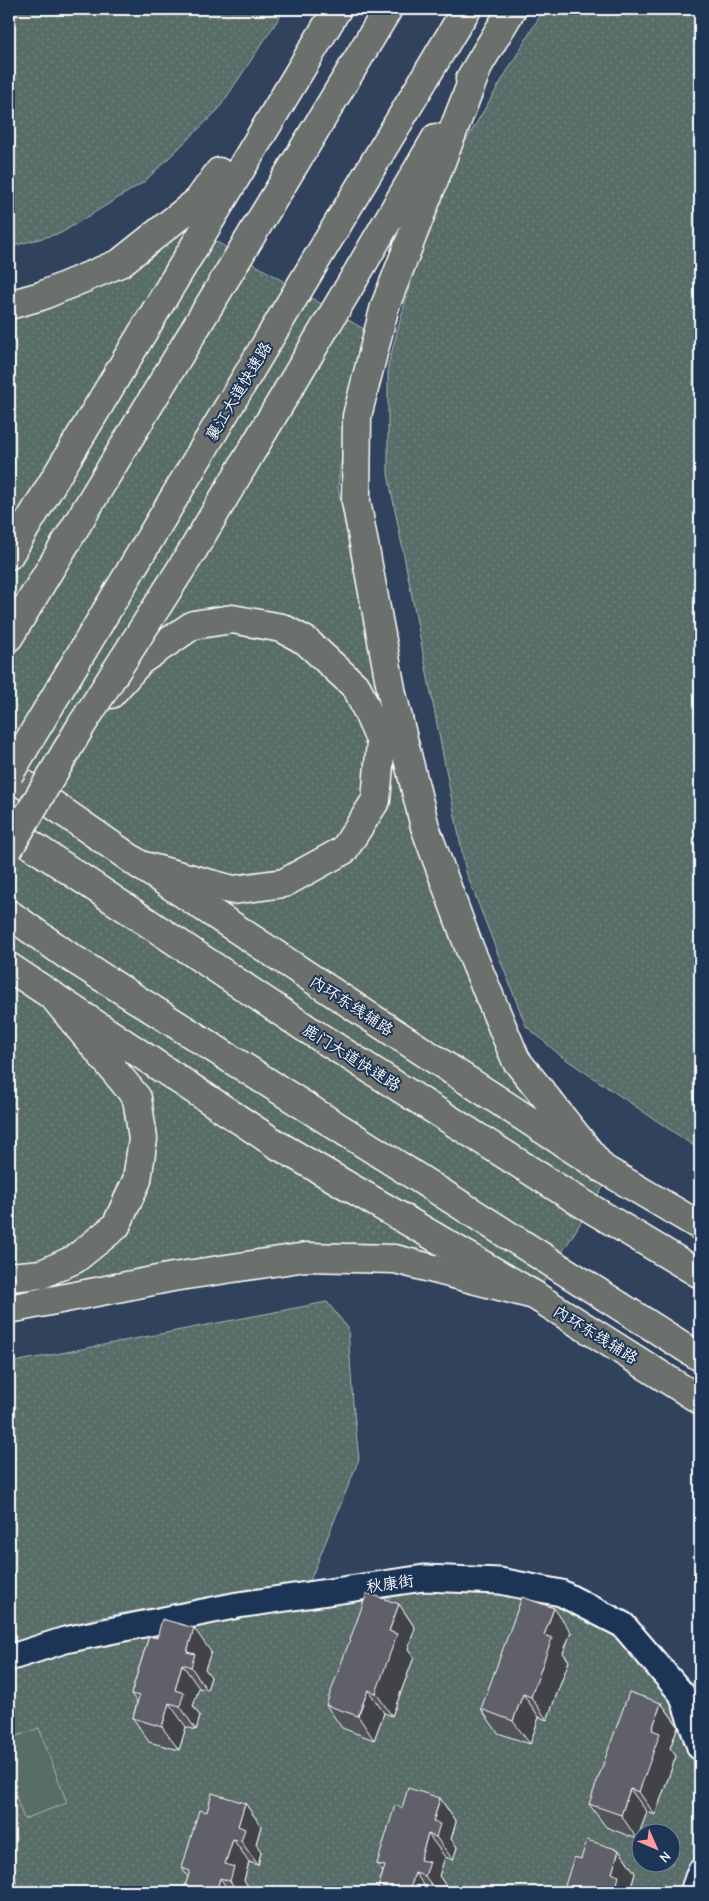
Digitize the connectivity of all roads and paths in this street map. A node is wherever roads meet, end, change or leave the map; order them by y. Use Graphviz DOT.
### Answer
graph roads {
  1 [pos="335,9"];
  2 [pos="388,9"];
  3 [pos="512,9"];
  4 [pos="462,17"];
  5 [pos="479,64"];
  6 [pos="9,305"];
  7 [pos="9,555"];
  8 [pos="9,637"];
  9 [pos="81,726"];
  10 [pos="9,774"];
  11 [pos="9,830"];
  12 [pos="9,848"];
  13 [pos="140,865"];
  14 [pos="9,914"];
  15 [pos="9,967"];
  16 [pos="53,996"];
  17 [pos="602,1168"];
  18 [pos="698,1219"];
  19 [pos="700,1274"];
  20 [pos="9,1277"];
  21 [pos="534,1295"];
  22 [pos="9,1309"];
  23 [pos="700,1357"];
  24 [pos="700,1400"];
  25 [pos="9,1658"];
  26 [pos="700,1747"];
  27 [pos="700,1872"];
  28 [pos="693,1892"];
  1 -- 6 [label="main road"];
  1 -- 7 [label="main road"];
  2 -- 8 [label="main road"];
  3 -- 5 [label="main road"];
  4 -- 10 [label="main road, 襄江大道快速路, bridge"];
  5 -- 9 [label="main road, bridge"];
  5 -- 17 [label="main road"];
  9 -- 12 [label="main road, bridge"];
  9 -- 13 [label="main road, bridge"];
  10 -- 13 [label="main road, 内环东线辅路"];
  11 -- 19 [label="main road, 鹿门大道快速路"];
  13 -- 17 [label="main road, 内环东线辅路"];
  14 -- 23 [label="main road"];
  15 -- 16 [label="main road, 内环东线辅路"];
  16 -- 20 [label="main road"];
  16 -- 21 [label="main road, 内环东线辅路"];
  17 -- 18 [label="main road, 内环东线辅路"];
  21 -- 22 [label="main road"];
  21 -- 24 [label="main road, 内环东线辅路"];
  25 -- 26 [label="street, 秋康街"];
  27 -- 28 [label="street"];
}
